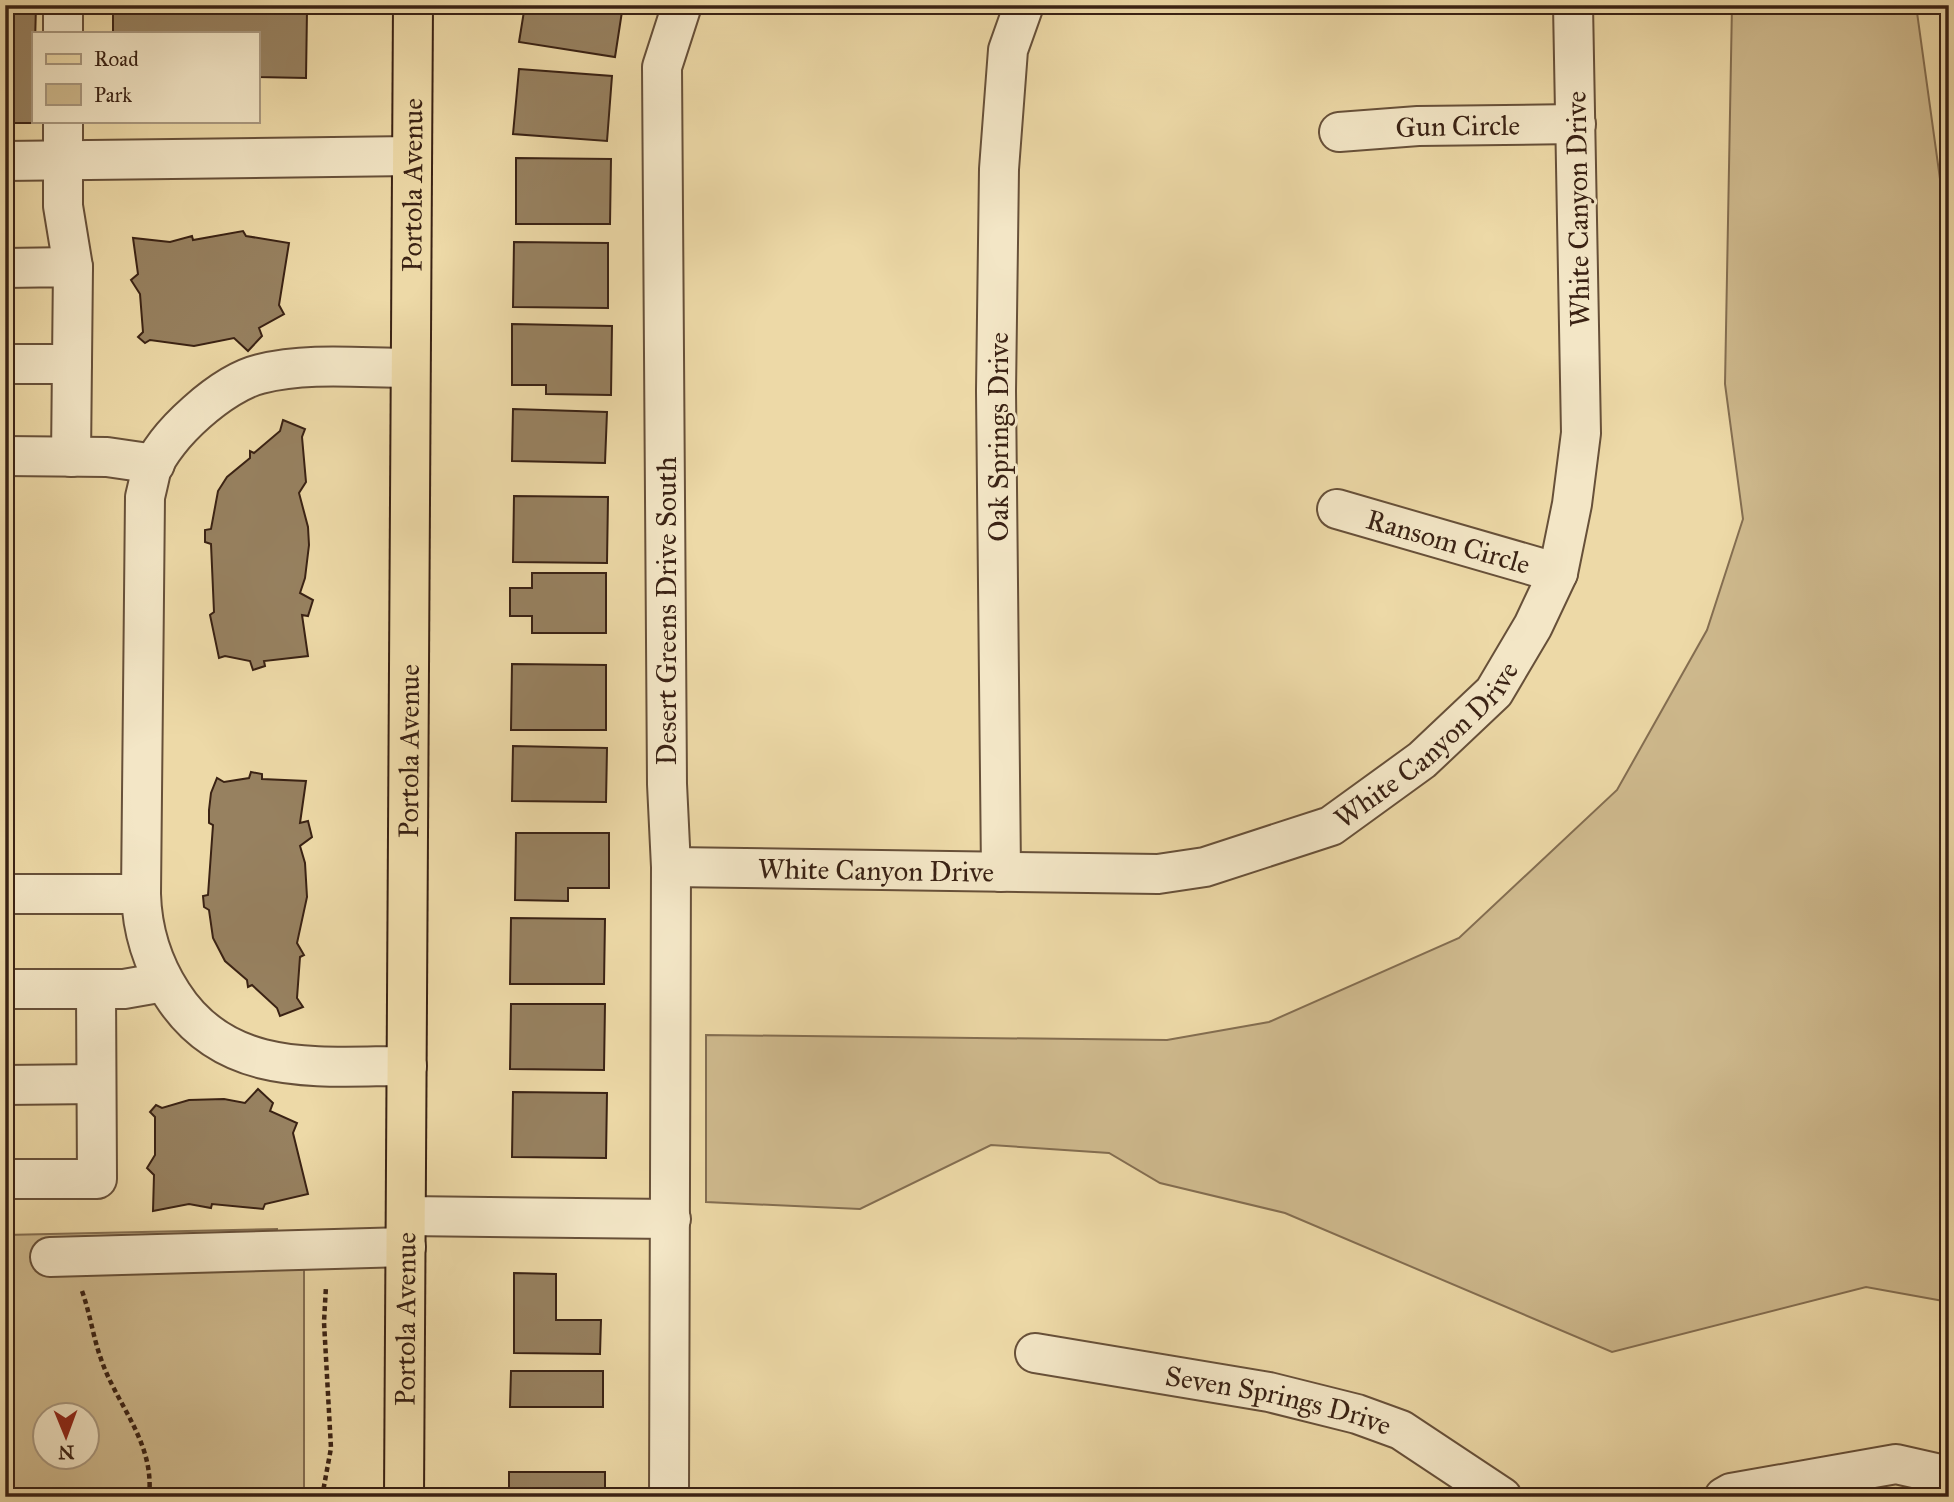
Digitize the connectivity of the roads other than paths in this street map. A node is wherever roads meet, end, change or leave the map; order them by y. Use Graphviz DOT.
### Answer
graph roads {
  1 [pos="63,5"];
  2 [pos="413,5"];
  3 [pos="682,5"];
  4 [pos="1024,5"];
  5 [pos="1573,5"];
  6 [pos="63,32"];
  7 [pos="63,122"];
  8 [pos="1576,124"];
  9 [pos="1339,132"];
  10 [pos="412,156"];
  11 [pos="64,160"];
  12 [pos="5,161"];
  13 [pos="73,267"];
  14 [pos="5,268"];
  15 [pos="72,363"];
  16 [pos="5,364"];
  17 [pos="410,368"];
  18 [pos="5,456"];
  19 [pos="71,457"];
  20 [pos="155,464"];
  21 [pos="1337,509"];
  22 [pos="1558,572"];
  23 [pos="671,867"];
  24 [pos="1002,872"];
  25 [pos="5,894"];
  26 [pos="141,894"];
  27 [pos="164,982"];
  28 [pos="5,989"];
  29 [pos="96,990"];
  30 [pos="407,1066"];
  31 [pos="5,1084"];
  32 [pos="96,1084"];
  33 [pos="5,1179"];
  34 [pos="671,1219"];
  35 [pos="406,1231"];
  36 [pos="50,1257"];
  37 [pos="1035,1353"];
  38 [pos="1949,1476"];
  39 [pos="404,1497"];
  40 [pos="668,1497"];
  41 [pos="1502,1497"];
  42 [pos="1724,1497"];
  1 -- 6 [label="street"];
  2 -- 10 [label="main road, Portola Avenue"];
  3 -- 23 [label="street, Desert Greens Drive South"];
  4 -- 24 [label="street, Oak Springs Drive"];
  5 -- 8 [label="street, White Canyon Drive"];
  7 -- 11 [label="street"];
  8 -- 9 [label="street, Gun Circle"];
  8 -- 22 [label="street, White Canyon Drive"];
  10 -- 11 [label="street"];
  10 -- 17 [label="main road, Portola Avenue"];
  11 -- 12 [label="street"];
  11 -- 13 [label="street"];
  13 -- 14 [label="street"];
  13 -- 15 [label="street"];
  15 -- 16 [label="street"];
  15 -- 19 [label="street"];
  17 -- 20 [label="street"];
  17 -- 30 [label="main road, Portola Avenue"];
  18 -- 19 [label="street"];
  19 -- 20 [label="street"];
  20 -- 26 [label="street"];
  21 -- 22 [label="street, Ransom Circle"];
  22 -- 24 [label="street, White Canyon Drive"];
  23 -- 24 [label="street, White Canyon Drive"];
  23 -- 34 [label="street, Desert Greens Drive South"];
  25 -- 26 [label="street"];
  26 -- 27 [label="street"];
  27 -- 29 [label="street"];
  27 -- 30 [label="street"];
  28 -- 29 [label="street"];
  29 -- 32 [label="street"];
  30 -- 35 [label="main road, Portola Avenue"];
  31 -- 32 [label="street"];
  32 -- 33 [label="street"];
  34 -- 35 [label="street"];
  34 -- 40 [label="street, Desert Greens Drive South"];
  35 -- 36 [label="street"];
  35 -- 39 [label="main road, Portola Avenue"];
  37 -- 41 [label="street, Seven Springs Drive"];
  38 -- 42 [label="street"];
}
